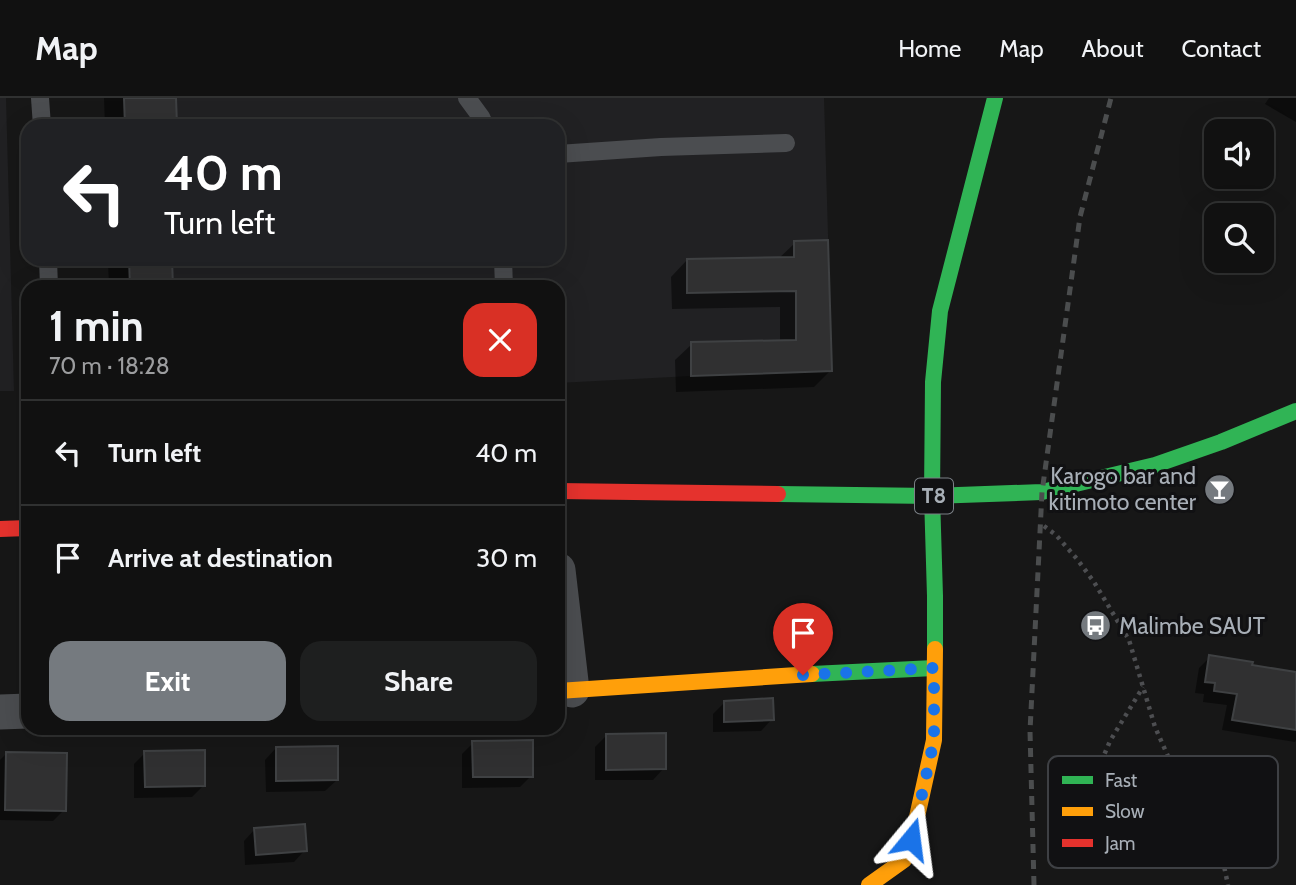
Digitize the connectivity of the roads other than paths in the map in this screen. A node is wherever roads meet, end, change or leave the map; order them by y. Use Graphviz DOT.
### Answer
graph roads {
  1 [pos="40,98"];
  2 [pos="467,98"];
  3 [pos="995,98"];
  4 [pos="42,119"];
  5 [pos="482,119"];
  6 [pos="786,143"];
  7 [pos="565,154"];
  8 [pos="1296,411"];
  9 [pos="565,491"];
  10 [pos="932,496"];
  11 [pos="21,528"];
  12 [pos="0,529"];
  13 [pos="934,668"];
  14 [pos="565,691"];
  15 [pos="21,711"];
  16 [pos="0,712"];
  17 [pos="906,873"];
  18 [pos="869,885"];
  1 -- 4 [label="lane"];
  2 -- 5 [label="lane"];
  3 -- 10 [label="main road"];
  6 -- 7 [label="lane"];
  8 -- 10 [label="main road, T8"];
  9 -- 10 [label="main road, T8"];
  10 -- 13 [label="main road"];
  11 -- 12 [label="main road"];
  13 -- 14 [label="main road"];
  13 -- 17 [label="main road"];
  15 -- 16 [label="street"];
  17 -- 18 [label="main road"];
}
